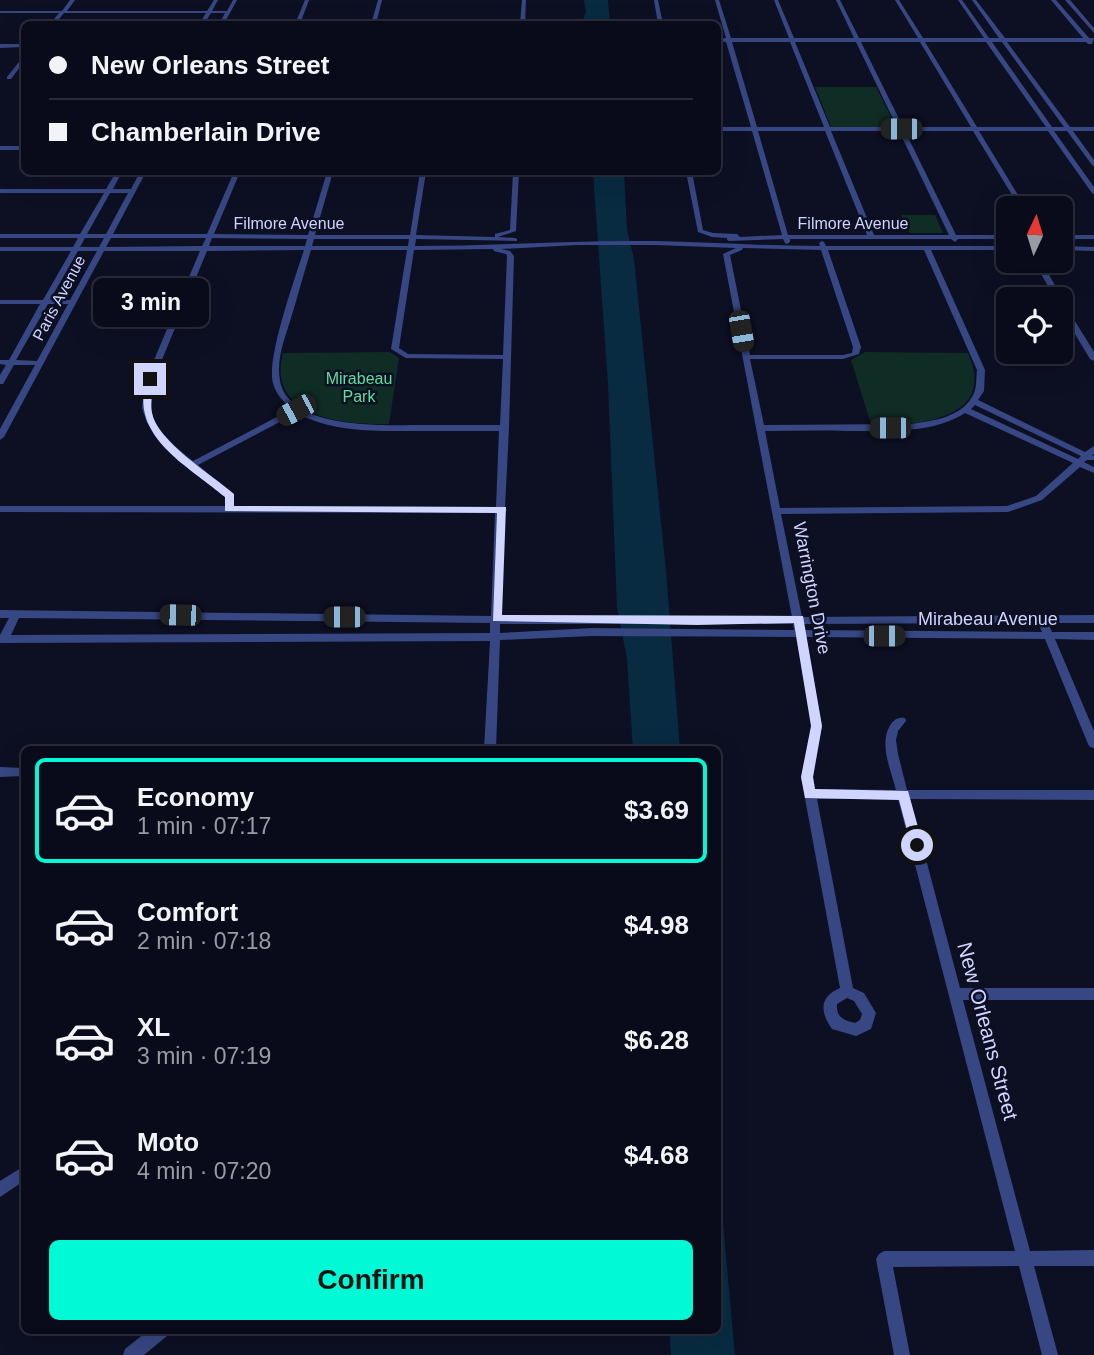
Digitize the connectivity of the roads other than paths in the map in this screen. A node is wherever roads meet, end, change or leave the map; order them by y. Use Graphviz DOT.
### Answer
graph roads {
  1 [pos="73,0"];
  2 [pos="216,0"];
  3 [pos="235,0"];
  4 [pos="307,0"];
  5 [pos="380,0"];
  6 [pos="524,0"];
  7 [pos="656,0"];
  8 [pos="717,0"];
  9 [pos="776,0"];
  10 [pos="838,0"];
  11 [pos="897,0"];
  12 [pos="960,0"];
  13 [pos="974,0"];
  14 [pos="1053,0"];
  15 [pos="1067,0"];
  16 [pos="0,12"];
  17 [pos="63,12"];
  18 [pos="209,12"];
  19 [pos="229,12"];
  20 [pos="56,21"];
  21 [pos="204,21"];
  22 [pos="224,21"];
  23 [pos="298,21"];
  24 [pos="374,21"];
  25 [pos="523,21"];
  26 [pos="660,21"];
  27 [pos="1094,31"];
  28 [pos="0,40"];
  29 [pos="21,40"];
  30 [pos="721,41"];
  31 [pos="729,43"];
  32 [pos="793,43"];
  33 [pos="859,43"];
  34 [pos="923,43"];
  35 [pos="990,43"];
  36 [pos="1005,43"];
  37 [pos="1093,44"];
  38 [pos="721,45"];
  39 [pos="0,46"];
  40 [pos="21,46"];
  41 [pos="21,63"];
  42 [pos="0,75"];
  43 [pos="721,129"];
  44 [pos="754,129"];
  45 [pos="828,129"];
  46 [pos="901,129"];
  47 [pos="974,129"];
  48 [pos="1050,129"];
  49 [pos="1069,129"];
  50 [pos="1094,129"];
  51 [pos="0,148"];
  52 [pos="21,148"];
  53 [pos="1094,164"];
  54 [pos="117,175"];
  55 [pos="141,175"];
  56 [pos="236,175"];
  57 [pos="329,175"];
  58 [pos="423,175"];
  59 [pos="516,175"];
  60 [pos="690,175"];
  61 [pos="0,191"];
  62 [pos="108,191"];
  63 [pos="132,191"];
  64 [pos="1094,192"];
  65 [pos="1016,196"];
  66 [pos="0,236"];
  67 [pos="83,236"];
  68 [pos="108,236"];
  69 [pos="210,236"];
  70 [pos="312,237"];
  71 [pos="413,237"];
  72 [pos="473,237"];
  73 [pos="785,237"];
  74 [pos="820,237"];
  75 [pos="871,237"];
  76 [pos="954,237"];
  77 [pos="996,237"];
  78 [pos="1073,237"];
  79 [pos="1094,237"];
  80 [pos="577,243"];
  81 [pos="656,243"];
  82 [pos="101,248"];
  83 [pos="205,248"];
  84 [pos="308,248"];
  85 [pos="411,248"];
  86 [pos="476,248"];
  87 [pos="788,248"];
  88 [pos="928,248"];
  89 [pos="959,248"];
  90 [pos="996,248"];
  91 [pos="1073,248"];
  92 [pos="1094,248"];
  93 [pos="0,249"];
  94 [pos="76,249"];
  95 [pos="824,249"];
  96 [pos="0,302"];
  97 [pos="45,302"];
  98 [pos="72,302"];
  99 [pos="1073,323"];
  100 [pos="507,357"];
  101 [pos="745,357"];
  102 [pos="1094,359"];
  103 [pos="0,362"];
  104 [pos="11,362"];
  105 [pos="40,363"];
  106 [pos="0,382"];
  107 [pos="975,402"];
  108 [pos="296,410"];
  109 [pos="966,410"];
  110 [pos="505,428"];
  111 [pos="760,428"];
  112 [pos="1,435"];
  113 [pos="1092,455"];
  114 [pos="1078,463"];
  115 [pos="194,464"];
  116 [pos="1094,470"];
  117 [pos="0,509"];
  118 [pos="229,509"];
  119 [pos="502,510"];
  120 [pos="778,511"];
  121 [pos="0,614"];
  122 [pos="16,614"];
  123 [pos="399,618"];
  124 [pos="497,619"];
  125 [pos="799,619"];
  126 [pos="1042,620"];
  127 [pos="1094,620"];
  128 [pos="591,627"];
  129 [pos="697,627"];
  130 [pos="802,636"];
  131 [pos="1050,636"];
  132 [pos="1094,636"];
  133 [pos="495,637"];
  134 [pos="396,638"];
  135 [pos="2,639"];
  136 [pos="901,721"];
  137 [pos="1094,744"];
  138 [pos="490,746"];
  139 [pos="0,772"];
  140 [pos="21,772"];
  141 [pos="810,794"];
  142 [pos="904,795"];
  143 [pos="1094,795"];
  144 [pos="847,992"];
  145 [pos="957,994"];
  146 [pos="1094,995"];
  147 [pos="21,1175"];
  148 [pos="0,1190"];
  149 [pos="1025,1258"];
  150 [pos="1094,1258"];
  151 [pos="156,1334"];
  152 [pos="131,1355"];
  153 [pos="902,1355"];
  154 [pos="1050,1355"];
  1 -- 17 [label="street"];
  2 -- 18 [label="street"];
  3 -- 19 [label="street"];
  4 -- 23 [label="street"];
  5 -- 24 [label="street"];
  6 -- 25 [label="street"];
  7 -- 26 [label="street"];
  8 -- 31 [label="street"];
  9 -- 32 [label="street"];
  10 -- 33 [label="street"];
  11 -- 34 [label="street"];
  12 -- 35 [label="street"];
  13 -- 36 [label="street"];
  14 -- 37 [label="street"];
  15 -- 27 [label="street"];
  16 -- 17 [label="street"];
  17 -- 18 [label="street"];
  17 -- 20 [label="street"];
  18 -- 19 [label="street"];
  18 -- 21 [label="street"];
  19 -- 22 [label="street"];
  28 -- 29 [label="street"];
  30 -- 31 [label="street"];
  31 -- 32 [label="street"];
  31 -- 38 [label="street"];
  31 -- 44 [label="street"];
  32 -- 33 [label="street"];
  32 -- 45 [label="street"];
  33 -- 34 [label="street"];
  33 -- 46 [label="street"];
  34 -- 35 [label="street"];
  34 -- 47 [label="street"];
  35 -- 36 [label="street"];
  35 -- 48 [label="street"];
  36 -- 37 [label="street"];
  36 -- 49 [label="street"];
  39 -- 40 [label="street"];
  41 -- 42 [label="street"];
  43 -- 44 [label="street"];
  44 -- 45 [label="street"];
  44 -- 73 [label="street"];
  45 -- 46 [label="street"];
  45 -- 75 [label="street"];
  46 -- 47 [label="street"];
  46 -- 76 [label="street"];
  47 -- 48 [label="street"];
  47 -- 65 [label="street"];
  48 -- 49 [label="street"];
  48 -- 64 [label="street"];
  49 -- 50 [label="street"];
  49 -- 53 [label="street"];
  51 -- 52 [label="street"];
  54 -- 62 [label="street, Paris Avenue"];
  55 -- 63 [label="street, Paris Avenue"];
  56 -- 69 [label="street"];
  57 -- 70 [label="street"];
  58 -- 71 [label="street"];
  59 -- 72 [label="street"];
  60 -- 73 [label="street"];
  61 -- 62 [label="street"];
  62 -- 63 [label="street"];
  62 -- 67 [label="street, Paris Avenue"];
  63 -- 68 [label="street, Paris Avenue"];
  66 -- 67 [label="street, Filmore Avenue"];
  67 -- 68 [label="street, Filmore Avenue"];
  67 -- 94 [label="street, Paris Avenue"];
  68 -- 69 [label="street, Filmore Avenue"];
  68 -- 82 [label="street, Paris Avenue"];
  69 -- 70 [label="street, Filmore Avenue"];
  69 -- 83 [label="street"];
  70 -- 71 [label="street, Filmore Avenue"];
  70 -- 84 [label="street"];
  71 -- 72 [label="street, Filmore Avenue"];
  71 -- 85 [label="street"];
  72 -- 80 [label="street, Filmore Avenue"];
  73 -- 74 [label="street, Filmore Avenue"];
  73 -- 81 [label="street, Filmore Avenue"];
  73 -- 87 [label="street"];
  74 -- 75 [label="street, Filmore Avenue"];
  74 -- 95 [label="street"];
  75 -- 76 [label="street, Filmore Avenue"];
  76 -- 77 [label="street, Filmore Avenue"];
  76 -- 89 [label="street"];
  78 -- 79 [label="street"];
  80 -- 81 [label="street, Filmore Avenue"];
  80 -- 86 [label="street, Filmore Avenue"];
  81 -- 87 [label="street, Filmore Avenue"];
  82 -- 83 [label="street, Filmore Avenue"];
  82 -- 94 [label="street, Filmore Avenue"];
  82 -- 98 [label="street, Paris Avenue"];
  83 -- 84 [label="street, Filmore Avenue"];
  83 -- 115 [label="street"];
  84 -- 85 [label="street, Filmore Avenue"];
  84 -- 108 [label="street"];
  85 -- 86 [label="street, Filmore Avenue"];
  85 -- 100 [label="street"];
  86 -- 100 [label="street"];
  87 -- 95 [label="street, Filmore Avenue"];
  87 -- 101 [label="street, Warrington Drive"];
  88 -- 89 [label="street, Filmore Avenue"];
  88 -- 95 [label="street, Filmore Avenue"];
  88 -- 107 [label="street"];
  89 -- 90 [label="street, Filmore Avenue"];
  91 -- 92 [label="street"];
  93 -- 94 [label="street, Filmore Avenue"];
  94 -- 97 [label="street, Paris Avenue"];
  95 -- 101 [label="street"];
  96 -- 97 [label="street"];
  97 -- 98 [label="street"];
  97 -- 104 [label="street, Paris Avenue"];
  98 -- 105 [label="street, Paris Avenue"];
  99 -- 102 [label="street"];
  100 -- 110 [label="street"];
  101 -- 111 [label="street, Warrington Drive"];
  103 -- 104 [label="street"];
  104 -- 105 [label="street"];
  104 -- 106 [label="street, Paris Avenue"];
  105 -- 112 [label="street, Paris Avenue"];
  107 -- 109 [label="street"];
  107 -- 113 [label="street"];
  108 -- 110 [label="street"];
  108 -- 115 [label="street"];
  109 -- 111 [label="street"];
  109 -- 114 [label="street"];
  110 -- 119 [label="street"];
  111 -- 120 [label="street, Warrington Drive"];
  113 -- 114 [label="street"];
  114 -- 116 [label="street"];
  114 -- 120 [label="street"];
  115 -- 118 [label="street"];
  117 -- 118 [label="street"];
  118 -- 119 [label="street"];
  119 -- 124 [label="street"];
  120 -- 125 [label="street, Warrington Drive"];
  121 -- 122 [label="street, Mirabeau Avenue"];
  122 -- 123 [label="street, Mirabeau Avenue"];
  122 -- 135 [label="street"];
  123 -- 124 [label="street, Mirabeau Avenue"];
  123 -- 134 [label="street"];
  124 -- 128 [label="street, Mirabeau Avenue"];
  124 -- 133 [label="street"];
  125 -- 126 [label="street, Mirabeau Avenue"];
  125 -- 129 [label="street, Mirabeau Avenue"];
  125 -- 130 [label="street, Warrington Drive"];
  126 -- 127 [label="street, Mirabeau Avenue"];
  126 -- 131 [label="street"];
  128 -- 129 [label="street, Mirabeau Avenue"];
  128 -- 133 [label="street, Mirabeau Avenue"];
  129 -- 130 [label="street, Mirabeau Avenue"];
  130 -- 131 [label="street, Mirabeau Avenue"];
  130 -- 141 [label="street, Warrington Drive"];
  131 -- 132 [label="street, Mirabeau Avenue"];
  131 -- 137 [label="street"];
  133 -- 134 [label="street, Mirabeau Avenue"];
  133 -- 138 [label="street"];
  134 -- 135 [label="street, Mirabeau Avenue"];
  136 -- 142 [label="street, New Orleans Street"];
  139 -- 140 [label="street"];
  141 -- 142 [label="street"];
  141 -- 144 [label="street, Warrington Drive"];
  142 -- 143 [label="street"];
  142 -- 145 [label="street, New Orleans Street"];
  145 -- 146 [label="street"];
  145 -- 149 [label="street, New Orleans Street"];
  147 -- 148 [label="street"];
  149 -- 150 [label="street"];
  149 -- 153 [label="street"];
  149 -- 154 [label="street, New Orleans Street"];
  151 -- 152 [label="street"];
}
